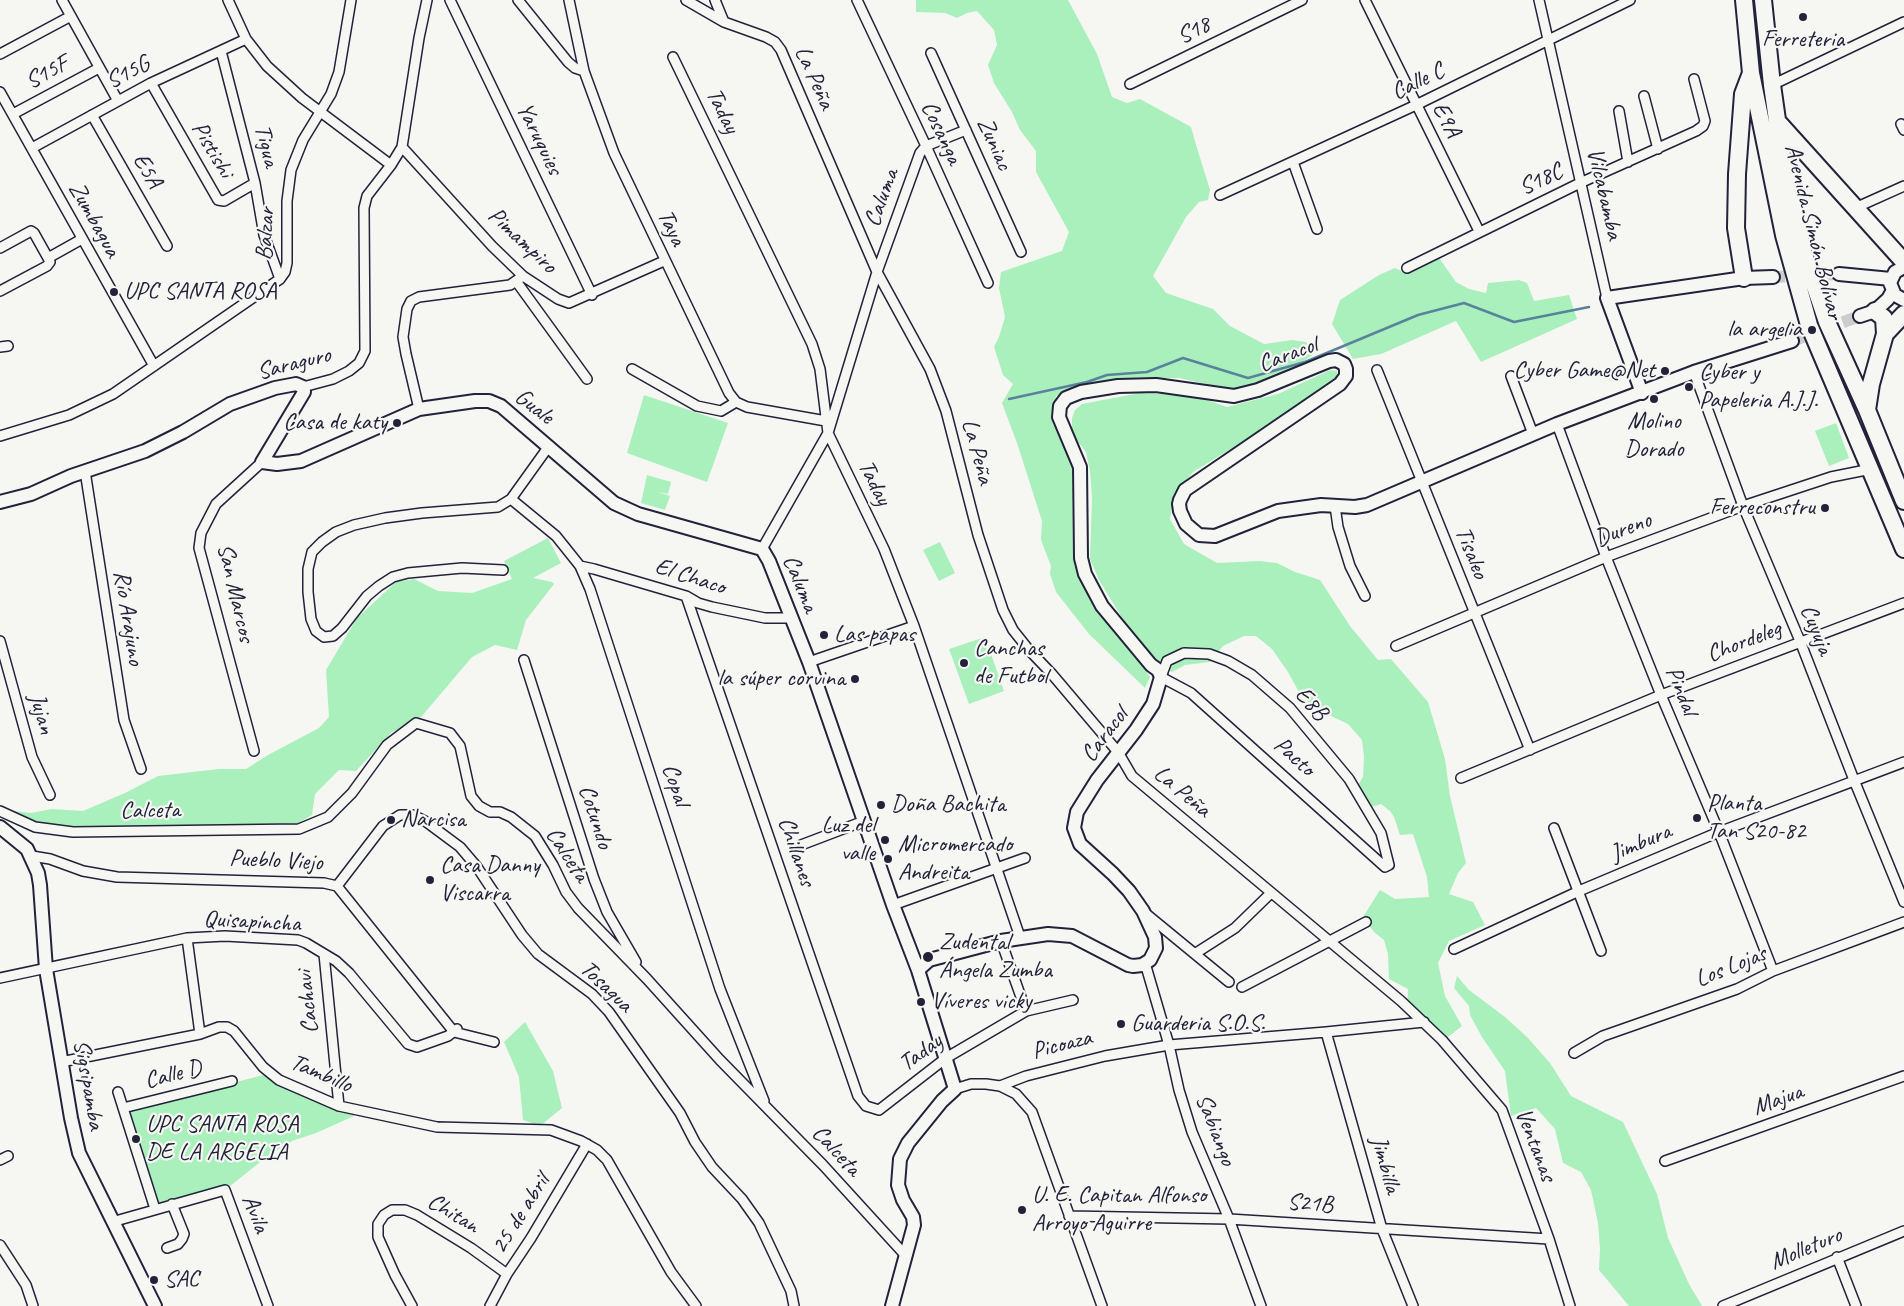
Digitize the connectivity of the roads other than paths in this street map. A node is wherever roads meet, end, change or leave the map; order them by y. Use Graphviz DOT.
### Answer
graph roads {
  1 [pos="62,0"];
  2 [pos="228,0"];
  3 [pos="351,0"];
  4 [pos="427,0"];
  5 [pos="450,0"];
  6 [pos="518,0"];
  7 [pos="569,0"];
  8 [pos="686,0"];
  9 [pos="715,0"];
  10 [pos="857,0"];
  11 [pos="1302,0"];
  12 [pos="1364,0"];
  13 [pos="1539,0"];
  14 [pos="1630,0"];
  15 [pos="1744,0"];
  16 [pos="1763,0"];
  17 [pos="71,16"];
  18 [pos="724,22"];
  19 [pos="1904,22"];
  20 [pos="246,39"];
  21 [pos="1548,41"];
  22 [pos="221,51"];
  23 [pos="931,53"];
  24 [pos="0,54"];
  25 [pos="673,56"];
  26 [pos="100,68"];
  27 [pos="584,71"];
  28 [pos="1751,72"];
  29 [pos="1694,79"];
  30 [pos="151,83"];
  31 [pos="1130,84"];
  32 [pos="1772,85"];
  33 [pos="0,92"];
  34 [pos="1644,96"];
  35 [pos="118,101"];
  36 [pos="1416,105"];
  37 [pos="1619,111"];
  38 [pos="320,112"];
  39 [pos="13,114"];
  40 [pos="92,115"];
  41 [pos="1777,121"];
  42 [pos="966,130"];
  43 [pos="926,146"];
  44 [pos="402,147"];
  45 [pos="32,148"];
  46 [pos="1658,149"];
  47 [pos="1293,162"];
  48 [pos="1628,162"];
  49 [pos="391,165"];
  50 [pos="1580,183"];
  51 [pos="255,184"];
  52 [pos="1904,186"];
  53 [pos="1220,195"];
  54 [pos="1855,208"];
  55 [pos="1317,229"];
  56 [pos="1480,231"];
  57 [pos="82,239"];
  58 [pos="166,246"];
  59 [pos="0,248"];
  60 [pos="1021,252"];
  61 [pos="48,258"];
  62 [pos="664,261"];
  63 [pos="1904,262"];
  64 [pos="1904,267"];
  65 [pos="1407,268"];
  66 [pos="877,272"];
  67 [pos="1839,274"];
  68 [pos="1773,277"];
  69 [pos="519,278"];
  70 [pos="1744,278"];
  71 [pos="280,279"];
  72 [pos="988,284"];
  73 [pos="1892,285"];
  74 [pos="0,292"];
  75 [pos="592,295"];
  76 [pos="1607,298"];
  77 [pos="1904,300"];
  78 [pos="1868,314"];
  79 [pos="1904,314"];
  80 [pos="1885,334"];
  81 [pos="1904,336"];
  82 [pos="1792,341"];
  83 [pos="154,366"];
  84 [pos="632,369"];
  85 [pos="1377,370"];
  86 [pos="1694,372"];
  87 [pos="1511,376"];
  88 [pos="587,379"];
  89 [pos="303,387"];
  90 [pos="1642,393"];
  91 [pos="736,402"];
  92 [pos="419,409"];
  93 [pos="1867,410"];
  94 [pos="826,421"];
  95 [pos="1557,424"];
  96 [pos="828,433"];
  97 [pos="1533,434"];
  98 [pos="0,436"];
  99 [pos="549,446"];
  100 [pos="262,462"];
  101 [pos="1871,469"];
  102 [pos="85,471"];
  103 [pos="1421,483"];
  104 [pos="511,499"];
  105 [pos="1904,501"];
  106 [pos="0,502"];
  107 [pos="1335,506"];
  108 [pos="1743,506"];
  109 [pos="762,549"];
  110 [pos="1904,550"];
  111 [pos="1606,557"];
  112 [pos="580,566"];
  113 [pos="503,570"];
  114 [pos="686,596"];
  115 [pos="1365,596"];
  116 [pos="1904,604"];
  117 [pos="1473,613"];
  118 [pos="790,618"];
  119 [pos="914,626"];
  120 [pos="0,641"];
  121 [pos="1800,641"];
  122 [pos="1396,646"];
  123 [pos="524,660"];
  124 [pos="809,662"];
  125 [pos="1161,677"];
  126 [pos="1661,695"];
  127 [pos="1530,750"];
  128 [pos="254,751"];
  129 [pos="1118,752"];
  130 [pos="1904,762"];
  131 [pos="141,769"];
  132 [pos="1461,778"];
  133 [pos="1854,780"];
  134 [pos="50,795"];
  135 [pos="0,811"];
  136 [pos="864,821"];
  137 [pos="0,827"];
  138 [pos="1554,828"];
  139 [pos="1719,832"];
  140 [pos="801,845"];
  141 [pos="32,856"];
  142 [pos="1025,858"];
  143 [pos="1389,858"];
  144 [pos="995,868"];
  145 [pos="337,886"];
  146 [pos="1579,892"];
  147 [pos="1271,893"];
  148 [pos="1904,902"];
  149 [pos="893,905"];
  150 [pos="1143,911"];
  151 [pos="1366,922"];
  152 [pos="1904,922"];
  153 [pos="1020,937"];
  154 [pos="186,938"];
  155 [pos="1330,940"];
  156 [pos="1001,941"];
  157 [pos="1454,949"];
  158 [pos="1601,951"];
  159 [pos="1196,953"];
  160 [pos="324,954"];
  161 [pos="1145,963"];
  162 [pos="46,969"];
  163 [pos="918,970"];
  164 [pos="1773,971"];
  165 [pos="0,978"];
  166 [pos="647,979"];
  167 [pos="1230,982"];
  168 [pos="1242,987"];
  169 [pos="1073,1000"];
  170 [pos="1026,1011"];
  171 [pos="1424,1022"];
  172 [pos="456,1030"];
  173 [pos="1326,1032"];
  174 [pos="200,1034"];
  175 [pos="494,1042"];
  176 [pos="1169,1045"];
  177 [pos="1574,1052"];
  178 [pos="946,1058"];
  179 [pos="61,1062"];
  180 [pos="1904,1076"];
  181 [pos="232,1081"];
  182 [pos="1000,1086"];
  183 [pos="955,1090"];
  184 [pos="118,1092"];
  185 [pos="339,1106"];
  186 [pos="766,1106"];
  187 [pos="123,1108"];
  188 [pos="879,1110"];
  189 [pos="587,1144"];
  190 [pos="1665,1162"];
  191 [pos="172,1204"];
  192 [pos="155,1209"];
  193 [pos="1069,1216"];
  194 [pos="1229,1219"];
  195 [pos="112,1222"];
  196 [pos="1382,1229"];
  197 [pos="1904,1231"];
  198 [pos="1549,1239"];
  199 [pos="0,1245"];
  200 [pos="167,1248"];
  201 [pos="906,1256"];
  202 [pos="1837,1257"];
  203 [pos="507,1274"];
  204 [pos="33,1306"];
  205 [pos="155,1306"];
  206 [pos="268,1306"];
  207 [pos="412,1306"];
  208 [pos="490,1306"];
  209 [pos="696,1306"];
  210 [pos="794,1306"];
  211 [pos="892,1306"];
  212 [pos="1102,1306"];
  213 [pos="1261,1306"];
  214 [pos="1413,1306"];
  215 [pos="1570,1306"];
  216 [pos="1723,1306"];
  217 [pos="1856,1306"];
  1 -- 17 [label="street"];
  2 -- 20 [label="street"];
  3 -- 38 [label="street, Balzar"];
  4 -- 44 [label="street, Saraguro"];
  5 -- 75 [label="street, Yaruquies"];
  6 -- 27 [label="street"];
  7 -- 27 [label="street, Taya"];
  8 -- 18 [label="street, La Peña"];
  9 -- 18 [label="street"];
  10 -- 43 [label="street, Cosanga"];
  11 -- 31 [label="street, S18"];
  12 -- 36 [label="street, E9A"];
  13 -- 21 [label="street, Vilcabamba"];
  14 -- 21 [label="street, Calle C"];
  15 -- 28 [label="highway, Avenida Simón Bolívar"];
  16 -- 32 [label="highway, Avenida Simón Bolívar"];
  17 -- 24 [label="street"];
  17 -- 26 [label="street"];
  18 -- 66 [label="street, La Peña"];
  19 -- 32 [label="street"];
  20 -- 22 [label="street, S15G"];
  20 -- 38 [label="street"];
  21 -- 36 [label="street, Calle C"];
  21 -- 50 [label="street, Vilcabamba"];
  22 -- 30 [label="street, S15G"];
  22 -- 51 [label="street, Tigua"];
  23 -- 42 [label="street, Zuniac"];
  25 -- 94 [label="street, Taday"];
  26 -- 35 [label="street"];
  26 -- 39 [label="street, S15F"];
  27 -- 62 [label="street, Taya"];
  28 -- 70 [label="highway"];
  28 -- 101 [label="highway, Avenida Simón Bolívar"];
  29 -- 46 [label="street, S18C"];
  30 -- 35 [label="street, S15G"];
  30 -- 51 [label="street, Pistishi"];
  32 -- 41 [label="highway, Avenida Simón Bolívar"];
  33 -- 39 [label="street, Zumbagua"];
  34 -- 46 [label="street"];
  35 -- 40 [label="street, S15G"];
  36 -- 47 [label="street, Calle C"];
  36 -- 56 [label="street, E9A"];
  37 -- 48 [label="street"];
  38 -- 49 [label="street"];
  38 -- 71 [label="street, Balzar"];
  39 -- 45 [label="street, Zumbagua"];
  40 -- 45 [label="street, S15G"];
  40 -- 58 [label="street, E5A"];
  41 -- 54 [label="highway"];
  41 -- 93 [label="highway, Avenida Simón Bolívar"];
  42 -- 43 [label="street"];
  42 -- 60 [label="street, Zuniac"];
  43 -- 66 [label="street, Caluma"];
  43 -- 72 [label="street, Cosanga"];
  44 -- 49 [label="street, Saraguro"];
  44 -- 69 [label="street, Pimampiro"];
  45 -- 57 [label="street, Zumbagua"];
  46 -- 48 [label="street, S18C"];
  47 -- 53 [label="street, Calle C"];
  47 -- 55 [label="street"];
  48 -- 50 [label="street, S18C"];
  49 -- 89 [label="street, Saraguro"];
  50 -- 56 [label="street, S18C"];
  50 -- 76 [label="street, Vilcabamba"];
  51 -- 71 [label="street, Tigua"];
  52 -- 54 [label="street"];
  54 -- 63 [label="highway"];
  56 -- 65 [label="street, S18C"];
  57 -- 61 [label="street"];
  57 -- 83 [label="street, Zumbagua"];
  59 -- 61 [label="street"];
  61 -- 74 [label="street"];
  62 -- 75 [label="street, Pimampiro"];
  62 -- 91 [label="street, Taya"];
  64 -- 73 [label="street"];
  66 -- 96 [label="street, Caluma"];
  66 -- 129 [label="street, La Peña"];
  67 -- 73 [label="street"];
  68 -- 70 [label="street"];
  69 -- 75 [label="street, Pimampiro"];
  69 -- 88 [label="street"];
  69 -- 92 [label="street"];
  70 -- 76 [label="street"];
  71 -- 83 [label="street, Balzar"];
  73 -- 77 [label="street"];
  73 -- 78 [label="street"];
  76 -- 90 [label="street, Vilcabamba"];
  78 -- 80 [label="highway"];
  79 -- 80 [label="highway"];
  80 -- 81 [label="highway"];
  80 -- 93 [label="highway"];
  82 -- 86 [label="street, Caracol"];
  83 -- 98 [label="street, Balzar"];
  84 -- 91 [label="street"];
  85 -- 103 [label="street, Tisaleo"];
  86 -- 90 [label="street, Caracol"];
  86 -- 108 [label="street, Cuyuja"];
  87 -- 97 [label="street"];
  89 -- 100 [label="street, San Marcos"];
  89 -- 102 [label="street, Saraguro"];
  90 -- 95 [label="street, Caracol"];
  91 -- 94 [label="street"];
  92 -- 99 [label="street, Guale"];
  92 -- 100 [label="street, Guale"];
  93 -- 105 [label="highway, Avenida Simón Bolívar"];
  94 -- 96 [label="street, Taday"];
  95 -- 97 [label="street, Caracol"];
  95 -- 111 [label="street, Pindal"];
  96 -- 109 [label="street, Caluma"];
  96 -- 119 [label="street, Taday"];
  97 -- 103 [label="street, Caracol"];
  99 -- 104 [label="street"];
  99 -- 109 [label="street, Guale"];
  100 -- 128 [label="street, San Marcos"];
  101 -- 108 [label="street, Dureno"];
  101 -- 110 [label="highway, Avenida Simón Bolívar"];
  102 -- 106 [label="street, Saraguro"];
  102 -- 131 [label="street, Río Arajuno"];
  103 -- 107 [label="street, Caracol"];
  103 -- 117 [label="street, Tisaleo"];
  104 -- 112 [label="street, Copal"];
  104 -- 113 [label="street"];
  107 -- 115 [label="street"];
  107 -- 125 [label="street, Caracol"];
  108 -- 111 [label="street, Dureno"];
  108 -- 121 [label="street, Cuyuja"];
  109 -- 118 [label="street, Caluma"];
  111 -- 117 [label="street, Dureno"];
  111 -- 126 [label="street, Pindal"];
  112 -- 114 [label="street, El Chaco"];
  112 -- 186 [label="street, Copal"];
  114 -- 118 [label="street, El Chaco"];
  114 -- 188 [label="street, Chillanes"];
  116 -- 121 [label="street, Chordeleg"];
  117 -- 122 [label="street, Dureno"];
  117 -- 127 [label="street, Tisaleo"];
  118 -- 124 [label="street, Caluma"];
  119 -- 124 [label="street"];
  119 -- 144 [label="street, Taday"];
  120 -- 134 [label="street, Jujan"];
  121 -- 126 [label="street, Chordeleg"];
  121 -- 133 [label="street, Cuyuja"];
  123 -- 166 [label="street, Cotundo"];
  124 -- 136 [label="street, Caluma"];
  125 -- 129 [label="street, Caracol"];
  125 -- 143 [label="street, Pacto"];
  125 -- 143 [label="street, E8B"];
  126 -- 127 [label="street, Chordeleg"];
  126 -- 139 [label="street, Pindal"];
  127 -- 132 [label="street, Chordeleg"];
  129 -- 147 [label="street, La Peña"];
  129 -- 150 [label="street, Caracol"];
  130 -- 133 [label="street, Jimbura"];
  133 -- 139 [label="street, Jimbura"];
  133 -- 148 [label="street, Cuyuja"];
  135 -- 166 [label="street, Calceta"];
  136 -- 140 [label="street"];
  136 -- 149 [label="street, Caluma"];
  137 -- 141 [label="street"];
  138 -- 146 [label="street"];
  139 -- 146 [label="street, Jimbura"];
  139 -- 164 [label="street, Pindal"];
  141 -- 145 [label="street, Pueblo Viejo"];
  141 -- 162 [label="street, Sigsipamba"];
  142 -- 144 [label="street"];
  144 -- 149 [label="street"];
  144 -- 153 [label="street, Taday"];
  145 -- 172 [label="street, Pueblo Viejo"];
  145 -- 210 [label="street, Tosagua"];
  146 -- 157 [label="street, Jimbura"];
  146 -- 158 [label="street"];
  147 -- 155 [label="street, La Peña"];
  147 -- 159 [label="street"];
  149 -- 163 [label="street, Caluma"];
  150 -- 159 [label="street, Caracol"];
  150 -- 161 [label="street"];
  151 -- 155 [label="street"];
  152 -- 164 [label="street, Los Lojas"];
  153 -- 156 [label="street"];
  153 -- 161 [label="street"];
  154 -- 160 [label="street, Quisapincha"];
  154 -- 162 [label="street, Quisapincha"];
  154 -- 174 [label="street"];
  155 -- 168 [label="street"];
  155 -- 171 [label="street, Ventanas"];
  156 -- 163 [label="street"];
  156 -- 170 [label="street"];
  159 -- 167 [label="street, Caracol"];
  160 -- 172 [label="street, Quisapincha"];
  160 -- 185 [label="street, Cachavi"];
  161 -- 176 [label="street, Sabiango"];
  162 -- 165 [label="street, Quisapincha"];
  162 -- 179 [label="street, Sigsipamba"];
  163 -- 178 [label="street, Caluma"];
  164 -- 177 [label="street, Los Lojas"];
  166 -- 186 [label="street, Calceta"];
  169 -- 170 [label="street, Taday"];
  170 -- 178 [label="street, Taday"];
  171 -- 173 [label="street, Picoaza"];
  171 -- 198 [label="street, Ventanas"];
  172 -- 175 [label="street"];
  173 -- 176 [label="street, Picoaza"];
  173 -- 196 [label="street, Jimbilla"];
  174 -- 179 [label="street, Tambillo"];
  174 -- 185 [label="street, Tambillo"];
  176 -- 182 [label="street, Picoaza"];
  176 -- 194 [label="street, Sabiango"];
  178 -- 183 [label="street, Caluma"];
  178 -- 188 [label="street, Taday"];
  179 -- 195 [label="street, Sigsipamba"];
  180 -- 190 [label="street, Majua"];
  181 -- 187 [label="street, Calle D"];
  182 -- 183 [label="street, Picoaza"];
  182 -- 193 [label="street"];
  183 -- 201 [label="street, Picoaza"];
  184 -- 187 [label="street"];
  185 -- 189 [label="street, Tambillo"];
  186 -- 201 [label="street, Calceta"];
  187 -- 192 [label="street"];
  189 -- 203 [label="street, 25 de abril"];
  189 -- 209 [label="street, Tambillo"];
  191 -- 192 [label="street, Avila"];
  191 -- 200 [label="street"];
  191 -- 206 [label="street, Avila"];
  192 -- 195 [label="street, Avila"];
  193 -- 194 [label="street, S21B"];
  193 -- 212 [label="street"];
  194 -- 196 [label="street, S21B"];
  194 -- 213 [label="street, Sabiango"];
  195 -- 205 [label="street, Sigsipamba"];
  196 -- 198 [label="street, S21B"];
  196 -- 214 [label="street, Jimbilla"];
  197 -- 202 [label="street, Molleturo"];
  198 -- 215 [label="street, Ventanas"];
  199 -- 204 [label="street"];
  201 -- 211 [label="street, Picoaza"];
  202 -- 216 [label="street, Molleturo"];
  202 -- 217 [label="street"];
  203 -- 207 [label="street, Chitan"];
  203 -- 208 [label="street, 25 de abril"];
}
